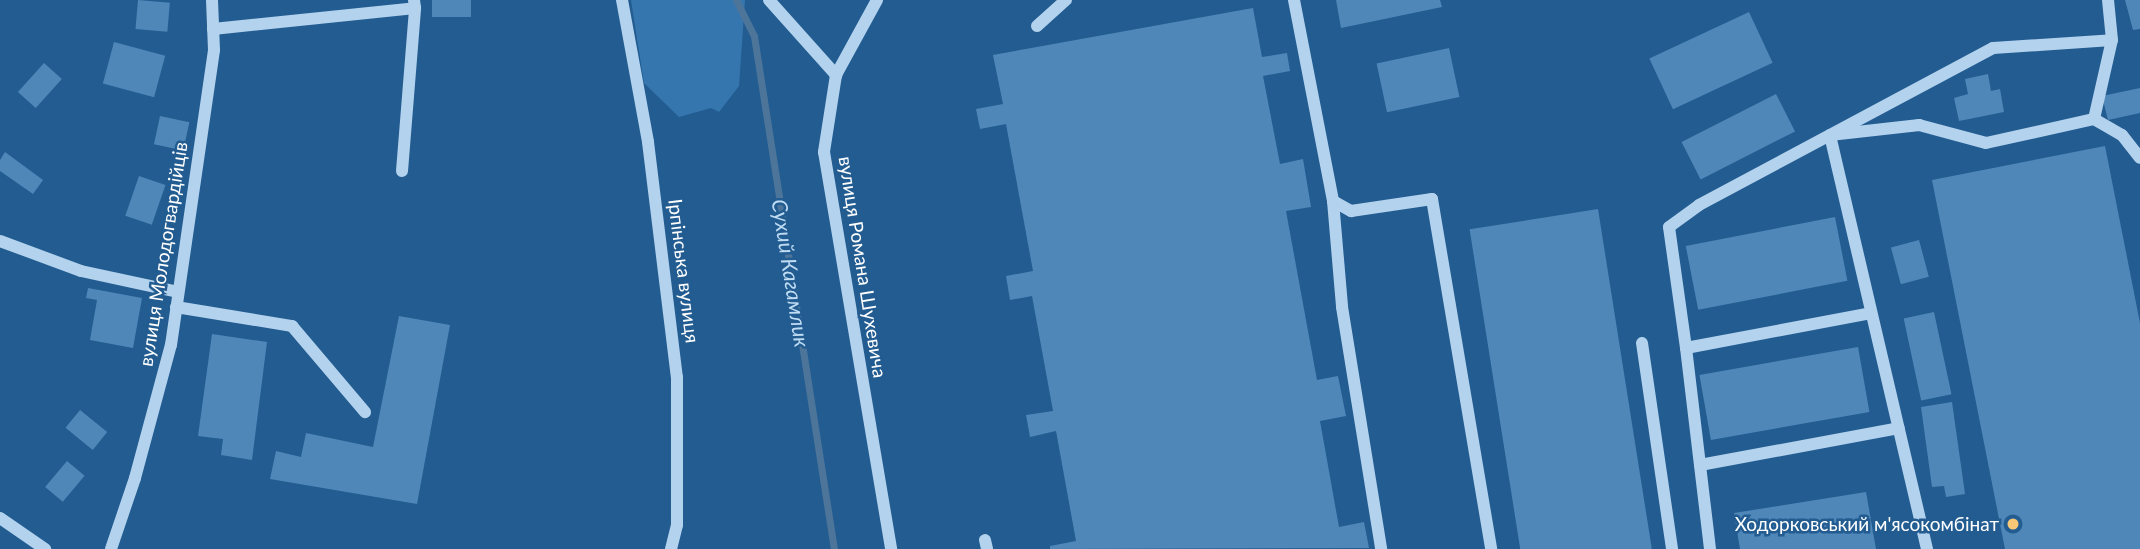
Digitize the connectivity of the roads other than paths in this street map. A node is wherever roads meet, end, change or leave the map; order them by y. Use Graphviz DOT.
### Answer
graph roads {
  1 [pos="212,0"];
  2 [pos="622,0"];
  3 [pos="769,0"];
  4 [pos="877,0"];
  5 [pos="1066,0"];
  6 [pos="1293,0"];
  7 [pos="2108,0"];
  8 [pos="414,4"];
  9 [pos="1037,26"];
  10 [pos="213,29"];
  11 [pos="2112,40"];
  12 [pos="836,75"];
  13 [pos="2094,118"];
  14 [pos="1830,135"];
  15 [pos="2140,158"];
  16 [pos="402,171"];
  17 [pos="1333,201"];
  18 [pos="0,241"];
  19 [pos="178,292"];
  20 [pos="176,307"];
  21 [pos="1871,313"];
  22 [pos="1642,343"];
  23 [pos="1686,348"];
  24 [pos="365,412"];
  25 [pos="1899,428"];
  26 [pos="1700,465"];
  27 [pos="0,518"];
  28 [pos="45,549"];
  29 [pos="111,549"];
  30 [pos="671,549"];
  31 [pos="891,549"];
  32 [pos="1381,549"];
  33 [pos="1491,549"];
  34 [pos="1672,549"];
  35 [pos="1710,549"];
  36 [pos="1927,549"];
  1 -- 10 [label="street, вулиця Молодогвардійців"];
  2 -- 30 [label="street, Ірпінська вулиця"];
  3 -- 12 [label="street"];
  4 -- 12 [label="street, вулиця Романа Шухевича"];
  5 -- 9 [label="street"];
  6 -- 17 [label="street"];
  7 -- 11 [label="street"];
  8 -- 10 [label="street"];
  8 -- 16 [label="street"];
  10 -- 19 [label="street, вулиця Молодогвардійців"];
  11 -- 13 [label="street"];
  11 -- 14 [label="street"];
  12 -- 31 [label="street, вулиця Романа Шухевича"];
  13 -- 14 [label="street"];
  13 -- 15 [label="street"];
  14 -- 21 [label="street"];
  14 -- 23 [label="street"];
  17 -- 32 [label="street"];
  17 -- 33 [label="street"];
  18 -- 19 [label="street"];
  19 -- 20 [label="street, вулиця Молодогвардійців"];
  20 -- 24 [label="street"];
  20 -- 29 [label="street, вулиця Молодогвардійців"];
  21 -- 23 [label="street"];
  21 -- 25 [label="street"];
  22 -- 34 [label="street"];
  23 -- 26 [label="street"];
  25 -- 26 [label="street"];
  25 -- 36 [label="street"];
  26 -- 35 [label="street"];
  27 -- 28 [label="street"];
}
